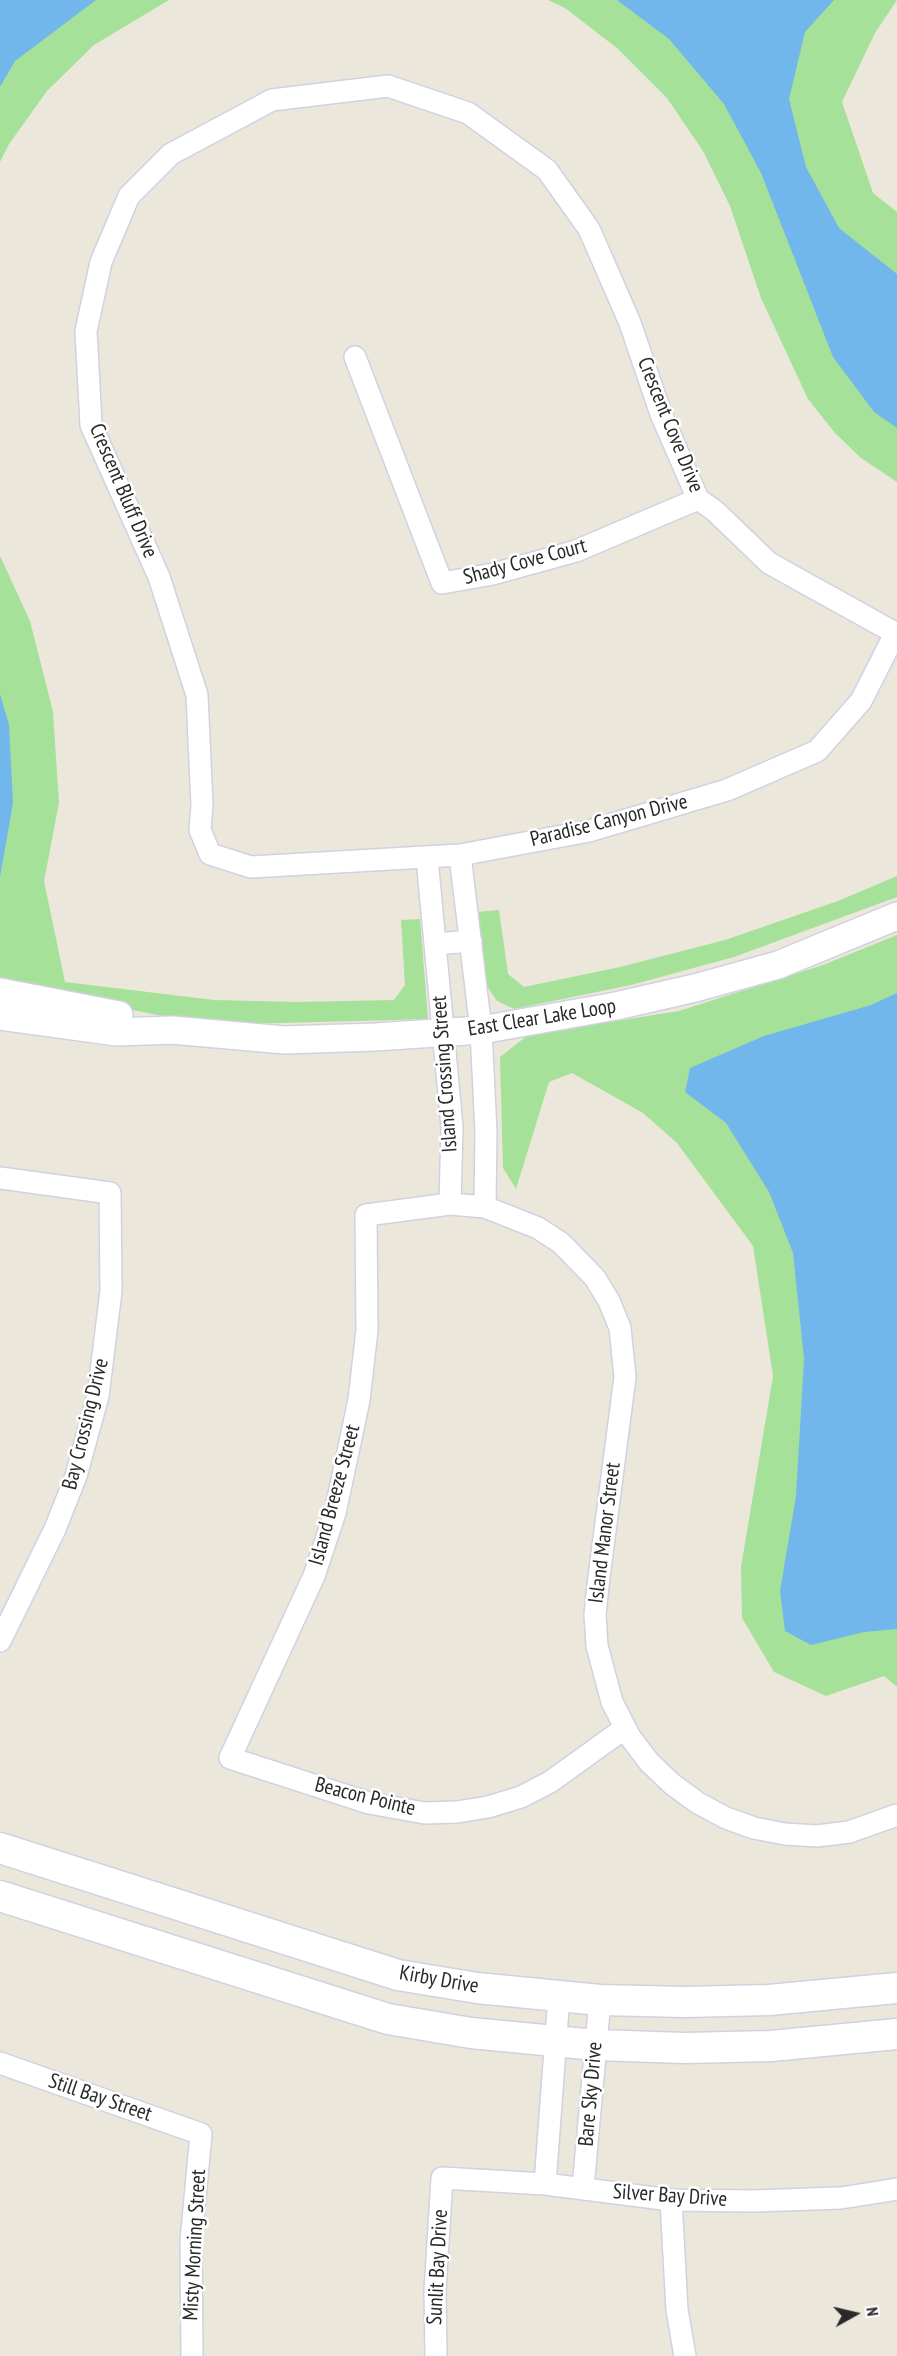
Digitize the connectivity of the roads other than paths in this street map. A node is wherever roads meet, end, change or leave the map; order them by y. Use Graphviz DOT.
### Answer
graph roads {
  1 [pos="547,170"];
  2 [pos="355,357"];
  3 [pos="698,499"];
  4 [pos="896,634"];
  5 [pos="460,855"];
  6 [pos="427,858"];
  7 [pos="251,867"];
  8 [pos="897,916"];
  9 [pos="471,941"];
  10 [pos="435,944"];
  11 [pos="0,992"];
  12 [pos="0,1016"];
  13 [pos="172,1030"];
  14 [pos="481,1030"];
  15 [pos="443,1032"];
  16 [pos="0,1178"];
  17 [pos="450,1204"];
  18 [pos="485,1207"];
  19 [pos="366,1215"];
  20 [pos="0,1641"];
  21 [pos="625,1728"];
  22 [pos="230,1758"];
  23 [pos="897,1815"];
  24 [pos="0,1848"];
  25 [pos="0,1896"];
  26 [pos="897,1988"];
  27 [pos="559,1996"];
  28 [pos="600,2000"];
  29 [pos="897,2034"];
  30 [pos="555,2042"];
  31 [pos="596,2045"];
  32 [pos="0,2063"];
  33 [pos="201,2134"];
  34 [pos="442,2178"];
  35 [pos="545,2184"];
  36 [pos="583,2187"];
  37 [pos="897,2189"];
  38 [pos="671,2200"];
  39 [pos="192,2356"];
  40 [pos="436,2356"];
  41 [pos="685,2356"];
  1 -- 3 [label="street, Crescent Cove Drive"];
  1 -- 7 [label="street, Crescent Bluff Drive"];
  2 -- 3 [label="street, Shady Cove Court"];
  3 -- 4 [label="street, Crescent Cove Drive"];
  4 -- 5 [label="street, Paradise Canyon Drive"];
  5 -- 6 [label="street, Paradise Canyon Drive"];
  5 -- 9 [label="street, Island Crossing Street"];
  6 -- 7 [label="street, Paradise Canyon Drive"];
  6 -- 10 [label="street, Island Crossing Street"];
  8 -- 14 [label="street, East Clear Lake Loop"];
  9 -- 10 [label="street"];
  9 -- 14 [label="street, Island Crossing Street"];
  10 -- 15 [label="street, Island Crossing Street"];
  11 -- 13 [label="street, East Clear Lake Loop"];
  12 -- 13 [label="street, East Clear Lake Loop"];
  13 -- 15 [label="street, East Clear Lake Loop"];
  14 -- 15 [label="street, East Clear Lake Loop"];
  14 -- 18 [label="street, Island Crossing Street"];
  15 -- 17 [label="street, Island Crossing Street"];
  16 -- 20 [label="street, Bay Crossing Drive"];
  17 -- 18 [label="street, Island Manor Street"];
  17 -- 19 [label="street, Island Manor Street"];
  18 -- 21 [label="street, Island Manor Street"];
  19 -- 22 [label="street, Island Breeze Street"];
  21 -- 22 [label="street, Beacon Pointe"];
  21 -- 23 [label="street, Island Manor Street"];
  24 -- 27 [label="main road, Kirby Drive"];
  25 -- 30 [label="main road"];
  26 -- 28 [label="main road, Kirby Drive"];
  27 -- 28 [label="main road, Kirby Drive"];
  27 -- 30 [label="street, Bare Sky Drive"];
  28 -- 31 [label="street, Bare Sky Drive"];
  29 -- 31 [label="main road"];
  30 -- 31 [label="main road"];
  30 -- 35 [label="street, Bare Sky Drive"];
  31 -- 36 [label="street, Bare Sky Drive"];
  32 -- 33 [label="street, Still Bay Street"];
  33 -- 39 [label="street, Misty Morning Street"];
  34 -- 35 [label="street, Silver Bay Drive"];
  34 -- 40 [label="street, Sunlit Bay Drive"];
  35 -- 36 [label="street, Silver Bay Drive"];
  36 -- 38 [label="street, Silver Bay Drive"];
  37 -- 38 [label="street, Silver Bay Drive"];
  38 -- 41 [label="street"];
}
